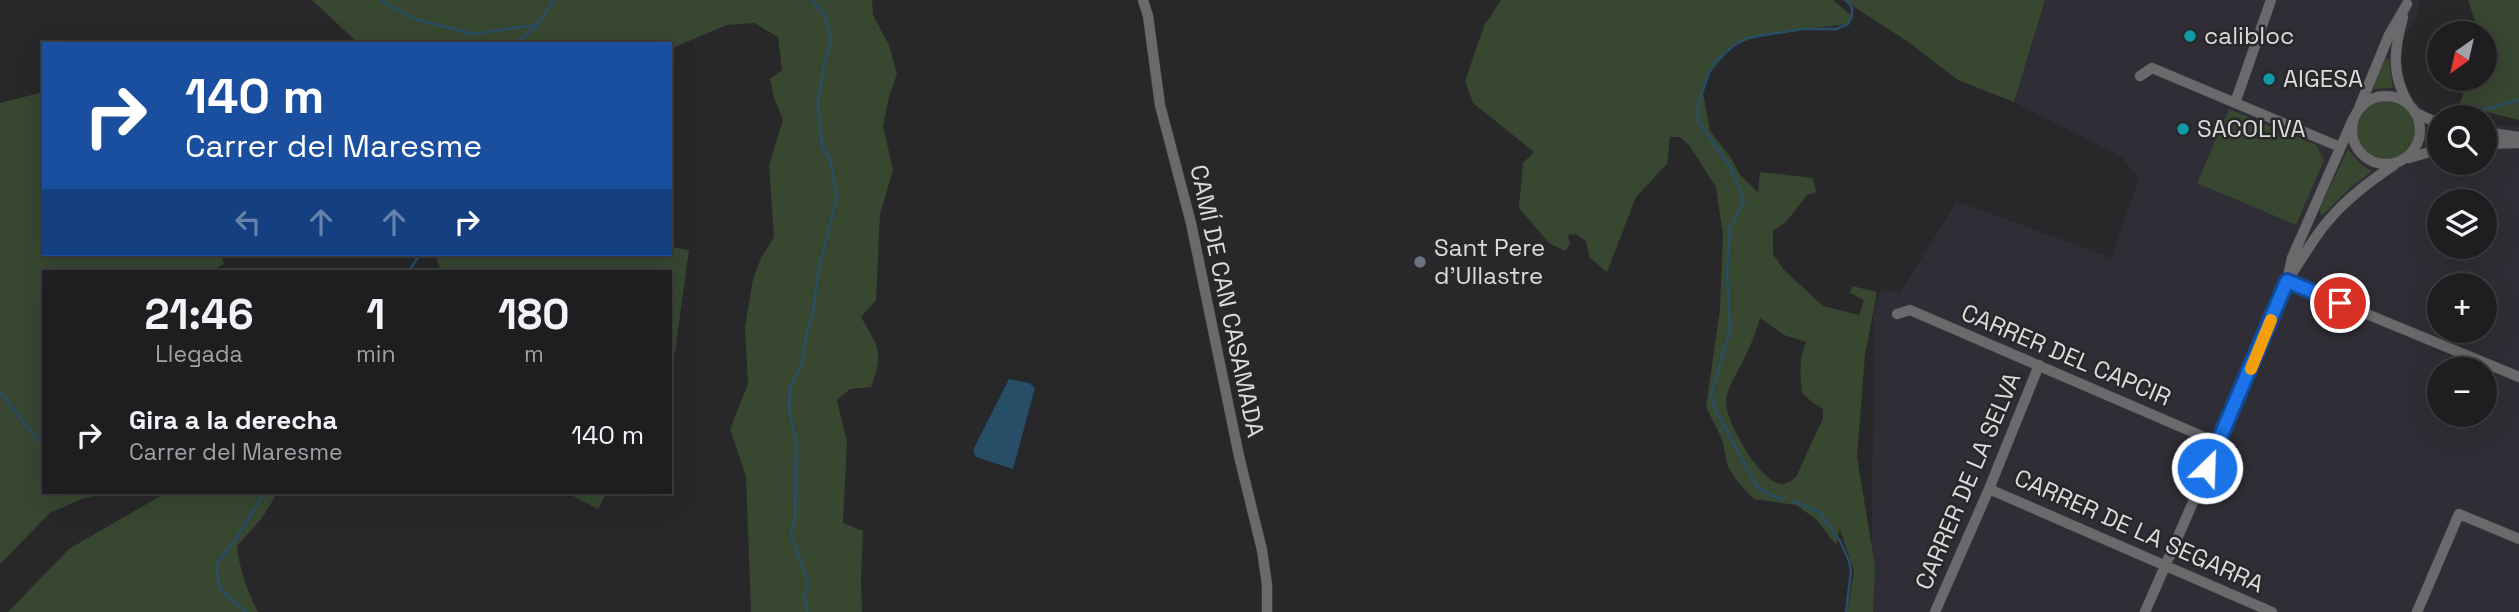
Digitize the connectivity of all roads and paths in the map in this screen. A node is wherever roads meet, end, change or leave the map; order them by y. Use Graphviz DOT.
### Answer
graph roads {
  1 [pos="1143,0"];
  2 [pos="2271,0"];
  3 [pos="2407,2"];
  4 [pos="2140,76"];
  5 [pos="2235,103"];
  6 [pos="2412,109"];
  7 [pos="2356,115"];
  8 [pos="2427,117"];
  9 [pos="2497,134"];
  10 [pos="2519,137"];
  11 [pos="2519,143"];
  12 [pos="2497,144"];
  13 [pos="2340,147"];
  14 [pos="2427,153"];
  15 [pos="2402,160"];
  16 [pos="2287,281"];
  17 [pos="1898,314"];
  18 [pos="2039,365"];
  19 [pos="2519,377"];
  20 [pos="2218,443"];
  21 [pos="1989,489"];
  22 [pos="2519,540"];
  23 [pos="2165,566"];
  24 [pos="1267,612"];
  25 [pos="1935,612"];
  26 [pos="2145,612"];
  27 [pos="2272,612"];
  28 [pos="2417,612"];
  1 -- 24 [label="street, CAMÍ DE CAN CASAMADA"];
  2 -- 5 [label="street"];
  3 -- 6 [label="street"];
  3 -- 7 [label="street"];
  4 -- 5 [label="street"];
  5 -- 13 [label="street"];
  6 -- 7 [label="street"];
  6 -- 8 [label="street"];
  6 -- 15 [label="street"];
  7 -- 13 [label="street"];
  7 -- 15 [label="street"];
  9 -- 10 [label="street"];
  11 -- 12 [label="street"];
  13 -- 16 [label="street"];
  14 -- 15 [label="street"];
  15 -- 16 [label="street"];
  16 -- 19 [label="street"];
  16 -- 20 [label="street"];
  17 -- 18 [label="street, CARRER DEL CAPCIR"];
  18 -- 20 [label="street, CARRER DEL CAPCIR"];
  18 -- 21 [label="street, CARRER DE LA SELVA"];
  20 -- 23 [label="street"];
  21 -- 23 [label="street, CARRER DE LA SEGARRA"];
  21 -- 25 [label="street, CARRER DE LA SELVA"];
  22 -- 28 [label="street"];
  23 -- 26 [label="street"];
  23 -- 27 [label="street, CARRER DE LA SEGARRA"];
}
